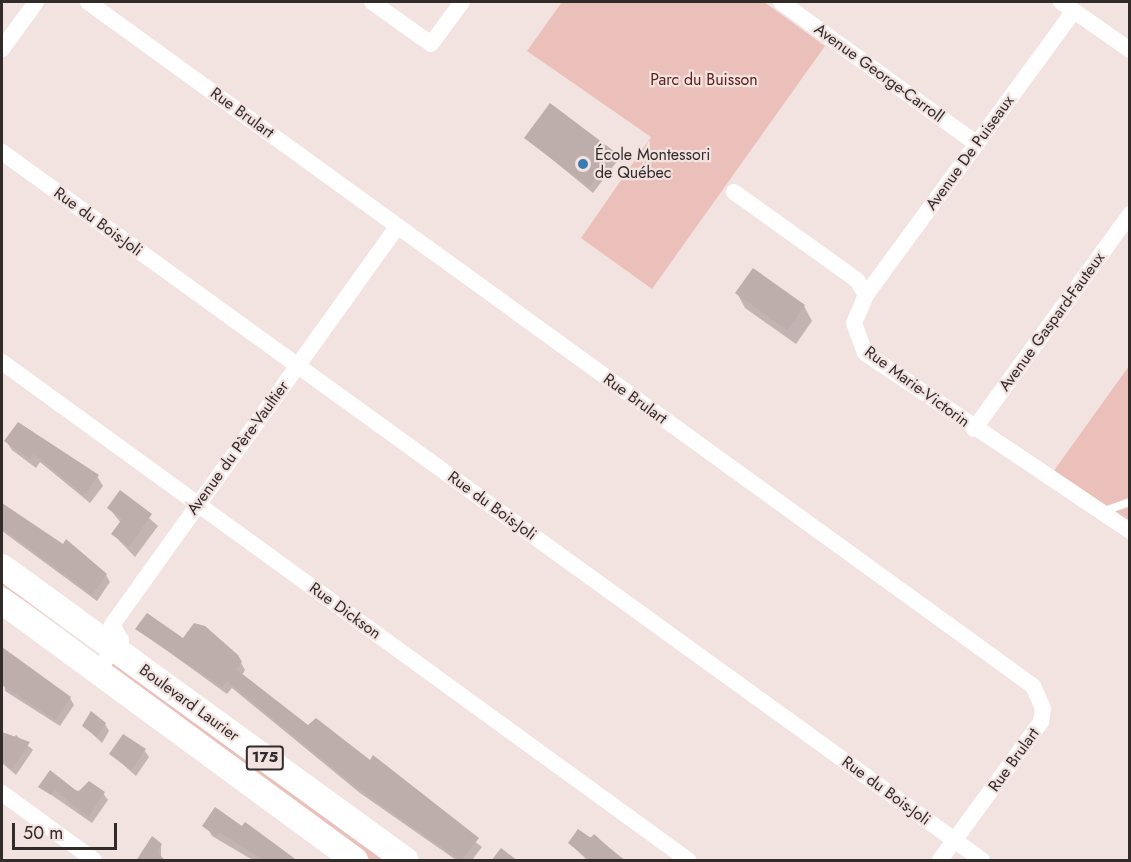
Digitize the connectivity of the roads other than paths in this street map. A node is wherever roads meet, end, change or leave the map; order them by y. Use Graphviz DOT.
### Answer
graph roads {
  1 [pos="36,2"];
  2 [pos="88,2"];
  3 [pos="372,2"];
  4 [pos="462,2"];
  5 [pos="781,2"];
  6 [pos="1067,6"];
  7 [pos="2,49"];
  8 [pos="1130,50"];
  9 [pos="977,144"];
  10 [pos="2,152"];
  11 [pos="734,192"];
  12 [pos="1130,214"];
  13 [pos="397,227"];
  14 [pos="866,295"];
  15 [pos="2,362"];
  16 [pos="297,366"];
  17 [pos="974,429"];
  18 [pos="1130,502"];
  19 [pos="196,505"];
  20 [pos="1101,513"];
  21 [pos="1130,531"];
  22 [pos="2,567"];
  23 [pos="2,601"];
  24 [pos="114,648"];
  25 [pos="98,670"];
  26 [pos="2,793"];
  27 [pos="955,840"];
  28 [pos="94,861"];
  29 [pos="355,861"];
  30 [pos="406,861"];
  31 [pos="688,861"];
  32 [pos="940,861"];
  33 [pos="982,861"];
  1 -- 7 [label="street"];
  2 -- 13 [label="street, Rue Brulart"];
  3 -- 4 [label="street"];
  5 -- 9 [label="street, Avenue George-Carroll"];
  6 -- 8 [label="street"];
  6 -- 9 [label="street, Avenue De Puiseaux"];
  9 -- 14 [label="street, Avenue De Puiseaux"];
  10 -- 16 [label="street, Rue du Bois-Joli"];
  11 -- 14 [label="street"];
  12 -- 17 [label="street, Avenue Gaspard-Fauteux"];
  13 -- 16 [label="street, Avenue du Père-Vaultier"];
  13 -- 27 [label="street, Rue Brulart"];
  14 -- 17 [label="street, Rue Marie-Victorin"];
  15 -- 19 [label="street, Rue Dickson"];
  16 -- 19 [label="street, Avenue du Père-Vaultier"];
  16 -- 27 [label="street, Rue du Bois-Joli"];
  17 -- 20 [label="street, Rue Marie-Victorin"];
  18 -- 20 [label="lane"];
  19 -- 24 [label="street, Avenue du Père-Vaultier"];
  19 -- 31 [label="street, Rue Dickson"];
  20 -- 21 [label="street, Rue Marie-Victorin"];
  22 -- 24 [label="main road, Boulevard Laurier / 175"];
  23 -- 25 [label="main road, Boulevard Laurier / 175"];
  24 -- 25 [label="street"];
  24 -- 30 [label="main road, Boulevard Laurier / 175"];
  25 -- 29 [label="main road, Boulevard Laurier / 175"];
  26 -- 28 [label="street"];
  27 -- 32 [label="street"];
  27 -- 33 [label="street, Rue du Bois-Joli"];
}
